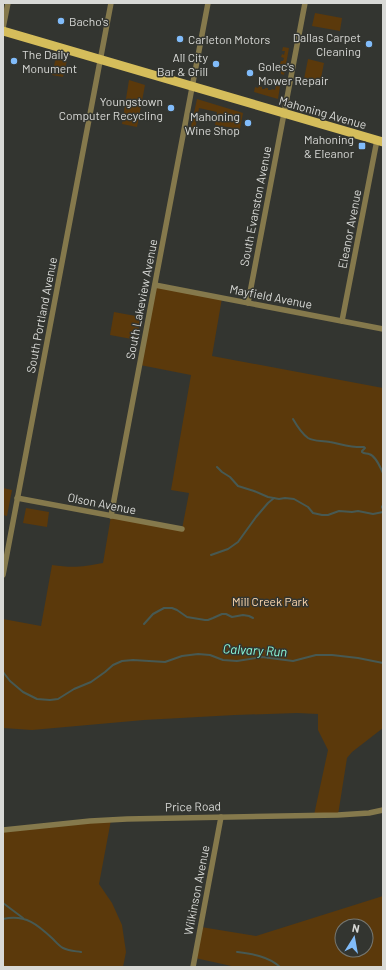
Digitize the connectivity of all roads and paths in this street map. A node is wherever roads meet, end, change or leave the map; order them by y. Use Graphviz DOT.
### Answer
graph roads {
  1 [pos="8,3"];
  2 [pos="111,3"];
  3 [pos="208,3"];
  4 [pos="305,3"];
  5 [pos="3,29"];
  6 [pos="101,59"];
  7 [pos="192,86"];
  8 [pos="284,113"];
  9 [pos="380,141"];
  10 [pos="155,285"];
  11 [pos="248,303"];
  12 [pos="342,321"];
  13 [pos="383,329"];
  14 [pos="17,498"];
  15 [pos="111,516"];
  16 [pos="182,529"];
  17 [pos="3,575"];
  18 [pos="383,810"];
  19 [pos="221,816"];
  20 [pos="3,830"];
  21 [pos="193,967"];
  1 -- 5 [label="street"];
  2 -- 6 [label="street, South Portland Avenue"];
  3 -- 7 [label="street, South Lakeview Avenue"];
  4 -- 8 [label="street, South Evanston Avenue"];
  5 -- 6 [label="main road, Mahoning Avenue"];
  6 -- 7 [label="main road, Mahoning Avenue"];
  6 -- 14 [label="street, South Portland Avenue"];
  7 -- 8 [label="main road, Mahoning Avenue"];
  7 -- 10 [label="street, South Lakeview Avenue"];
  8 -- 9 [label="main road, Mahoning Avenue"];
  8 -- 11 [label="street, South Evanston Avenue"];
  9 -- 12 [label="street, Eleanor Avenue"];
  10 -- 11 [label="street, Mayfield Avenue"];
  10 -- 15 [label="street, South Lakeview Avenue"];
  11 -- 12 [label="street, Mayfield Avenue"];
  12 -- 13 [label="street, Mayfield Avenue"];
  14 -- 15 [label="street, Olson Avenue"];
  14 -- 17 [label="street, South Portland Avenue"];
  15 -- 16 [label="street, Olson Avenue"];
  18 -- 19 [label="street, Price Road"];
  19 -- 20 [label="street, Price Road"];
  19 -- 21 [label="street, Wilkinson Avenue"];
}
